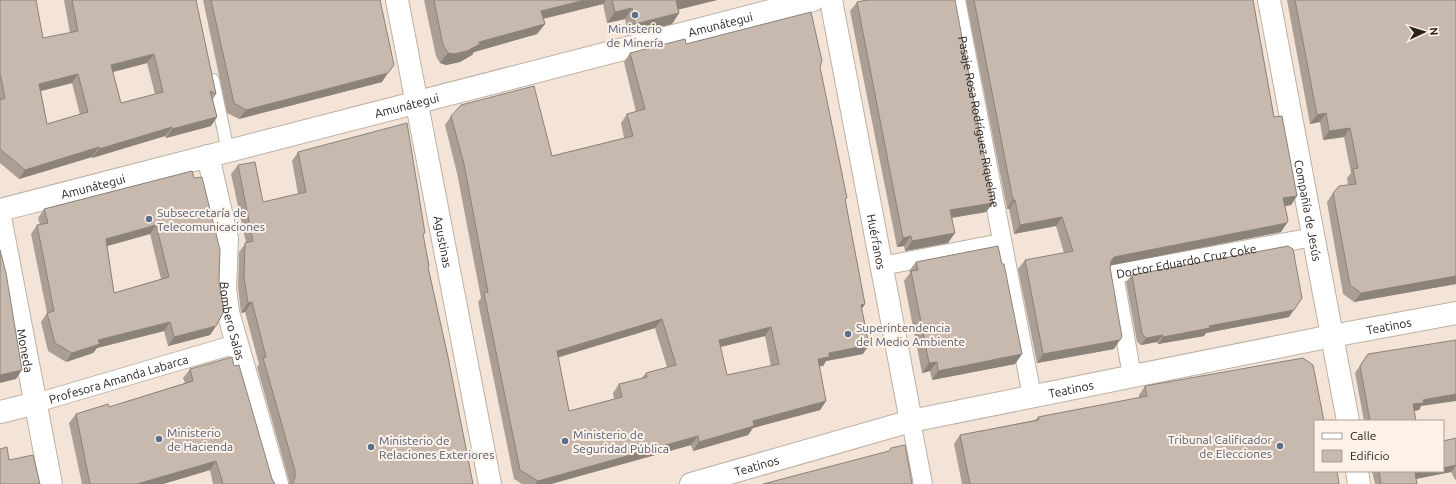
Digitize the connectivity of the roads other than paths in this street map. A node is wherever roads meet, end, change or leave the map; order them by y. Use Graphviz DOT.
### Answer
graph roads {
  1 [pos="397,0"];
  2 [pos="813,0"];
  3 [pos="831,0"];
  4 [pos="956,0"];
  5 [pos="1269,0"];
  6 [pos="210,68"];
  7 [pos="415,104"];
  8 [pos="218,153"];
  9 [pos="0,210"];
  10 [pos="0,217"];
  11 [pos="1313,237"];
  12 [pos="1002,243"];
  13 [pos="882,266"];
  14 [pos="1456,314"];
  15 [pos="1332,336"];
  16 [pos="236,344"];
  17 [pos="1132,376"];
  18 [pos="1032,396"];
  19 [pos="36,402"];
  20 [pos="0,412"];
  21 [pos="1348,420"];
  22 [pos="911,421"];
  23 [pos="1357,472"];
  24 [pos="51,484"];
  25 [pos="277,484"];
  26 [pos="490,484"];
  27 [pos="691,484"];
  28 [pos="923,484"];
  29 [pos="1359,484"];
  1 -- 7 [label="main road, Agustinas"];
  2 -- 7 [label="main road, Amunátegui"];
  3 -- 13 [label="main road, Huérfanos"];
  4 -- 12 [label="street, Pasaje Rosa Rodríguez Riquelme"];
  5 -- 11 [label="main road, Compañía de Jesús"];
  6 -- 8 [label="lane, Bombero Salas"];
  7 -- 8 [label="main road, Amunátegui"];
  7 -- 26 [label="main road, Agustinas"];
  8 -- 9 [label="main road, Amunátegui"];
  8 -- 16 [label="main road, Bombero Salas"];
  10 -- 19 [label="main road, Moneda"];
  11 -- 15 [label="main road, Compañía de Jesús"];
  11 -- 17 [label="street, Doctor Eduardo Cruz Coke"];
  12 -- 13 [label="street"];
  12 -- 18 [label="street, Pasaje Rosa Rodríguez Riquelme"];
  13 -- 22 [label="main road, Huérfanos"];
  14 -- 15 [label="main road, Teatinos"];
  15 -- 17 [label="main road, Teatinos"];
  15 -- 21 [label="main road, Compañía de Jesús"];
  16 -- 19 [label="street, Profesora Amanda Labarca"];
  16 -- 25 [label="main road, Bombero Salas"];
  17 -- 18 [label="main road, Teatinos"];
  18 -- 22 [label="main road, Teatinos"];
  19 -- 20 [label="main road, Profesora Amanda Labarca"];
  19 -- 24 [label="main road, Moneda"];
  22 -- 27 [label="main road, Teatinos"];
  22 -- 28 [label="street, Huérfanos"];
  23 -- 29 [label="main road"];
}
